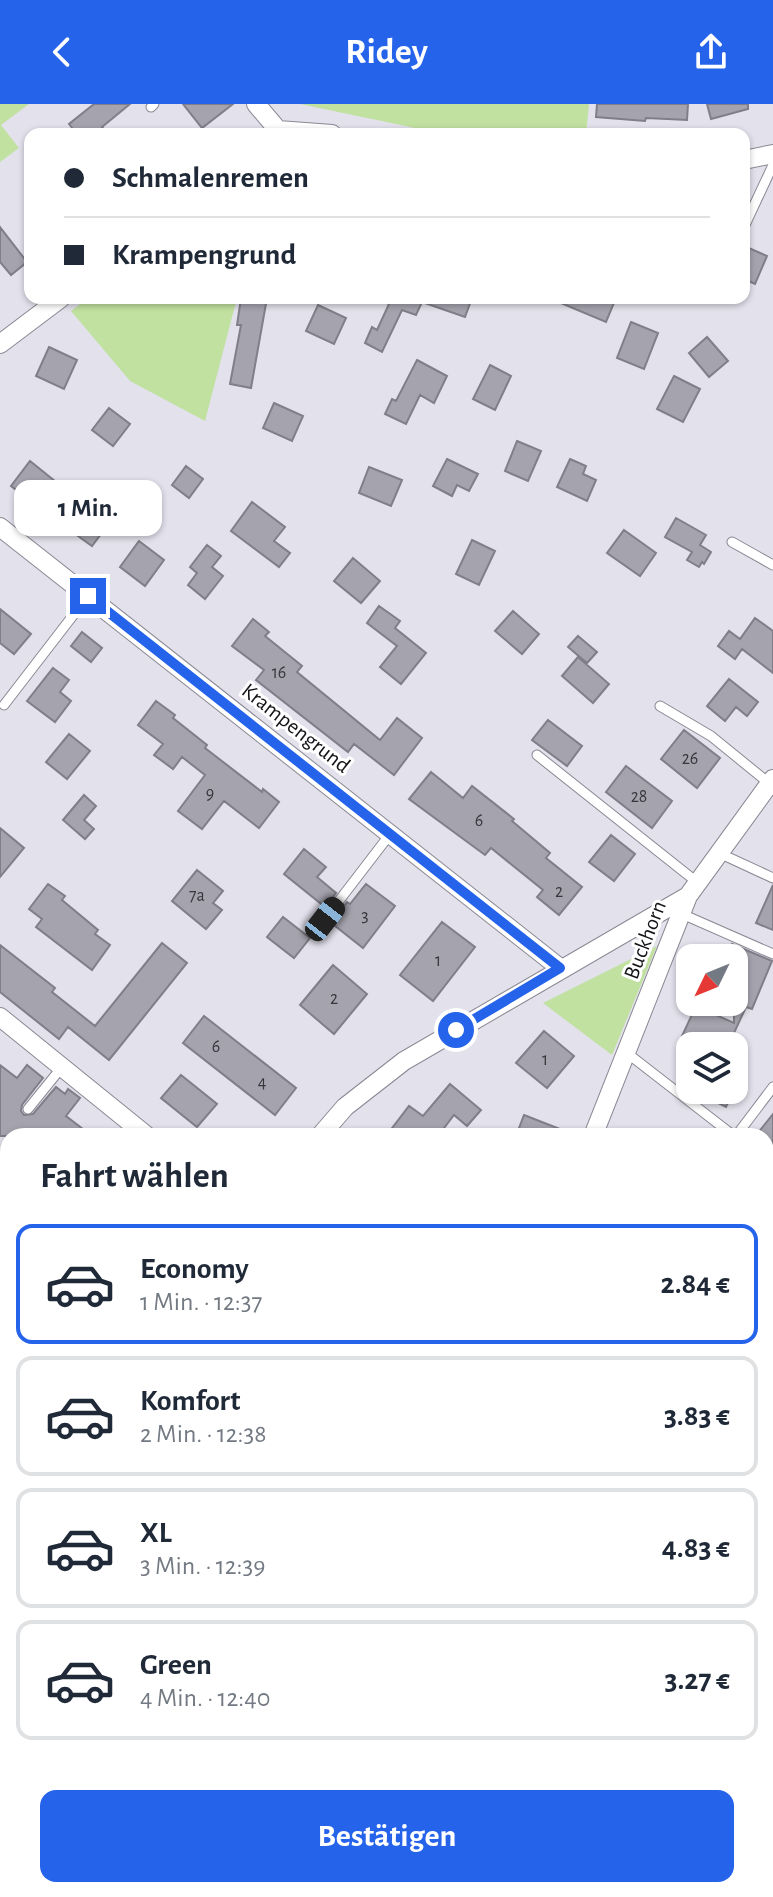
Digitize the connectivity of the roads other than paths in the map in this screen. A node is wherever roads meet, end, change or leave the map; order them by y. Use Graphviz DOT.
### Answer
graph roads {
  1 [pos="256,104"];
  2 [pos="273,128"];
  3 [pos="773,154"];
  4 [pos="750,159"];
  5 [pos="773,165"];
  6 [pos="750,214"];
  7 [pos="53,304"];
  8 [pos="0,344"];
  9 [pos="0,527"];
  10 [pos="732,542"];
  11 [pos="773,565"];
  12 [pos="88,596"];
  13 [pos="4,705"];
  14 [pos="660,706"];
  15 [pos="537,755"];
  16 [pos="771,782"];
  17 [pos="391,833"];
  18 [pos="719,853"];
  19 [pos="773,878"];
  20 [pos="693,889"];
  21 [pos="682,914"];
  22 [pos="325,919"];
  23 [pos="773,954"];
  24 [pos="560,968"];
  25 [pos="0,1017"];
  26 [pos="627,1053"];
  27 [pos="62,1067"];
  28 [pos="773,1087"];
  29 [pos="28,1109"];
  30 [pos="134,1128"];
  31 [pos="327,1128"];
  32 [pos="596,1128"];
  33 [pos="725,1128"];
  34 [pos="741,1128"];
  1 -- 2 [label="street"];
  3 -- 4 [label="street"];
  5 -- 6 [label="lane"];
  7 -- 8 [label="street"];
  9 -- 12 [label="street, Krampengrund"];
  10 -- 11 [label="lane"];
  12 -- 13 [label="lane"];
  12 -- 17 [label="street, Krampengrund"];
  14 -- 16 [label="lane"];
  15 -- 20 [label="lane"];
  16 -- 18 [label="street, Buckhorn"];
  17 -- 22 [label="lane"];
  17 -- 24 [label="street, Krampengrund"];
  18 -- 19 [label="lane"];
  18 -- 20 [label="street, Buckhorn"];
  20 -- 21 [label="street, Buckhorn"];
  20 -- 24 [label="street"];
  21 -- 23 [label="lane"];
  21 -- 26 [label="street, Buckhorn"];
  24 -- 31 [label="street"];
  25 -- 27 [label="street"];
  26 -- 32 [label="street, Buckhorn"];
  26 -- 33 [label="lane"];
  27 -- 29 [label="lane"];
  27 -- 30 [label="street"];
  28 -- 34 [label="lane"];
}
